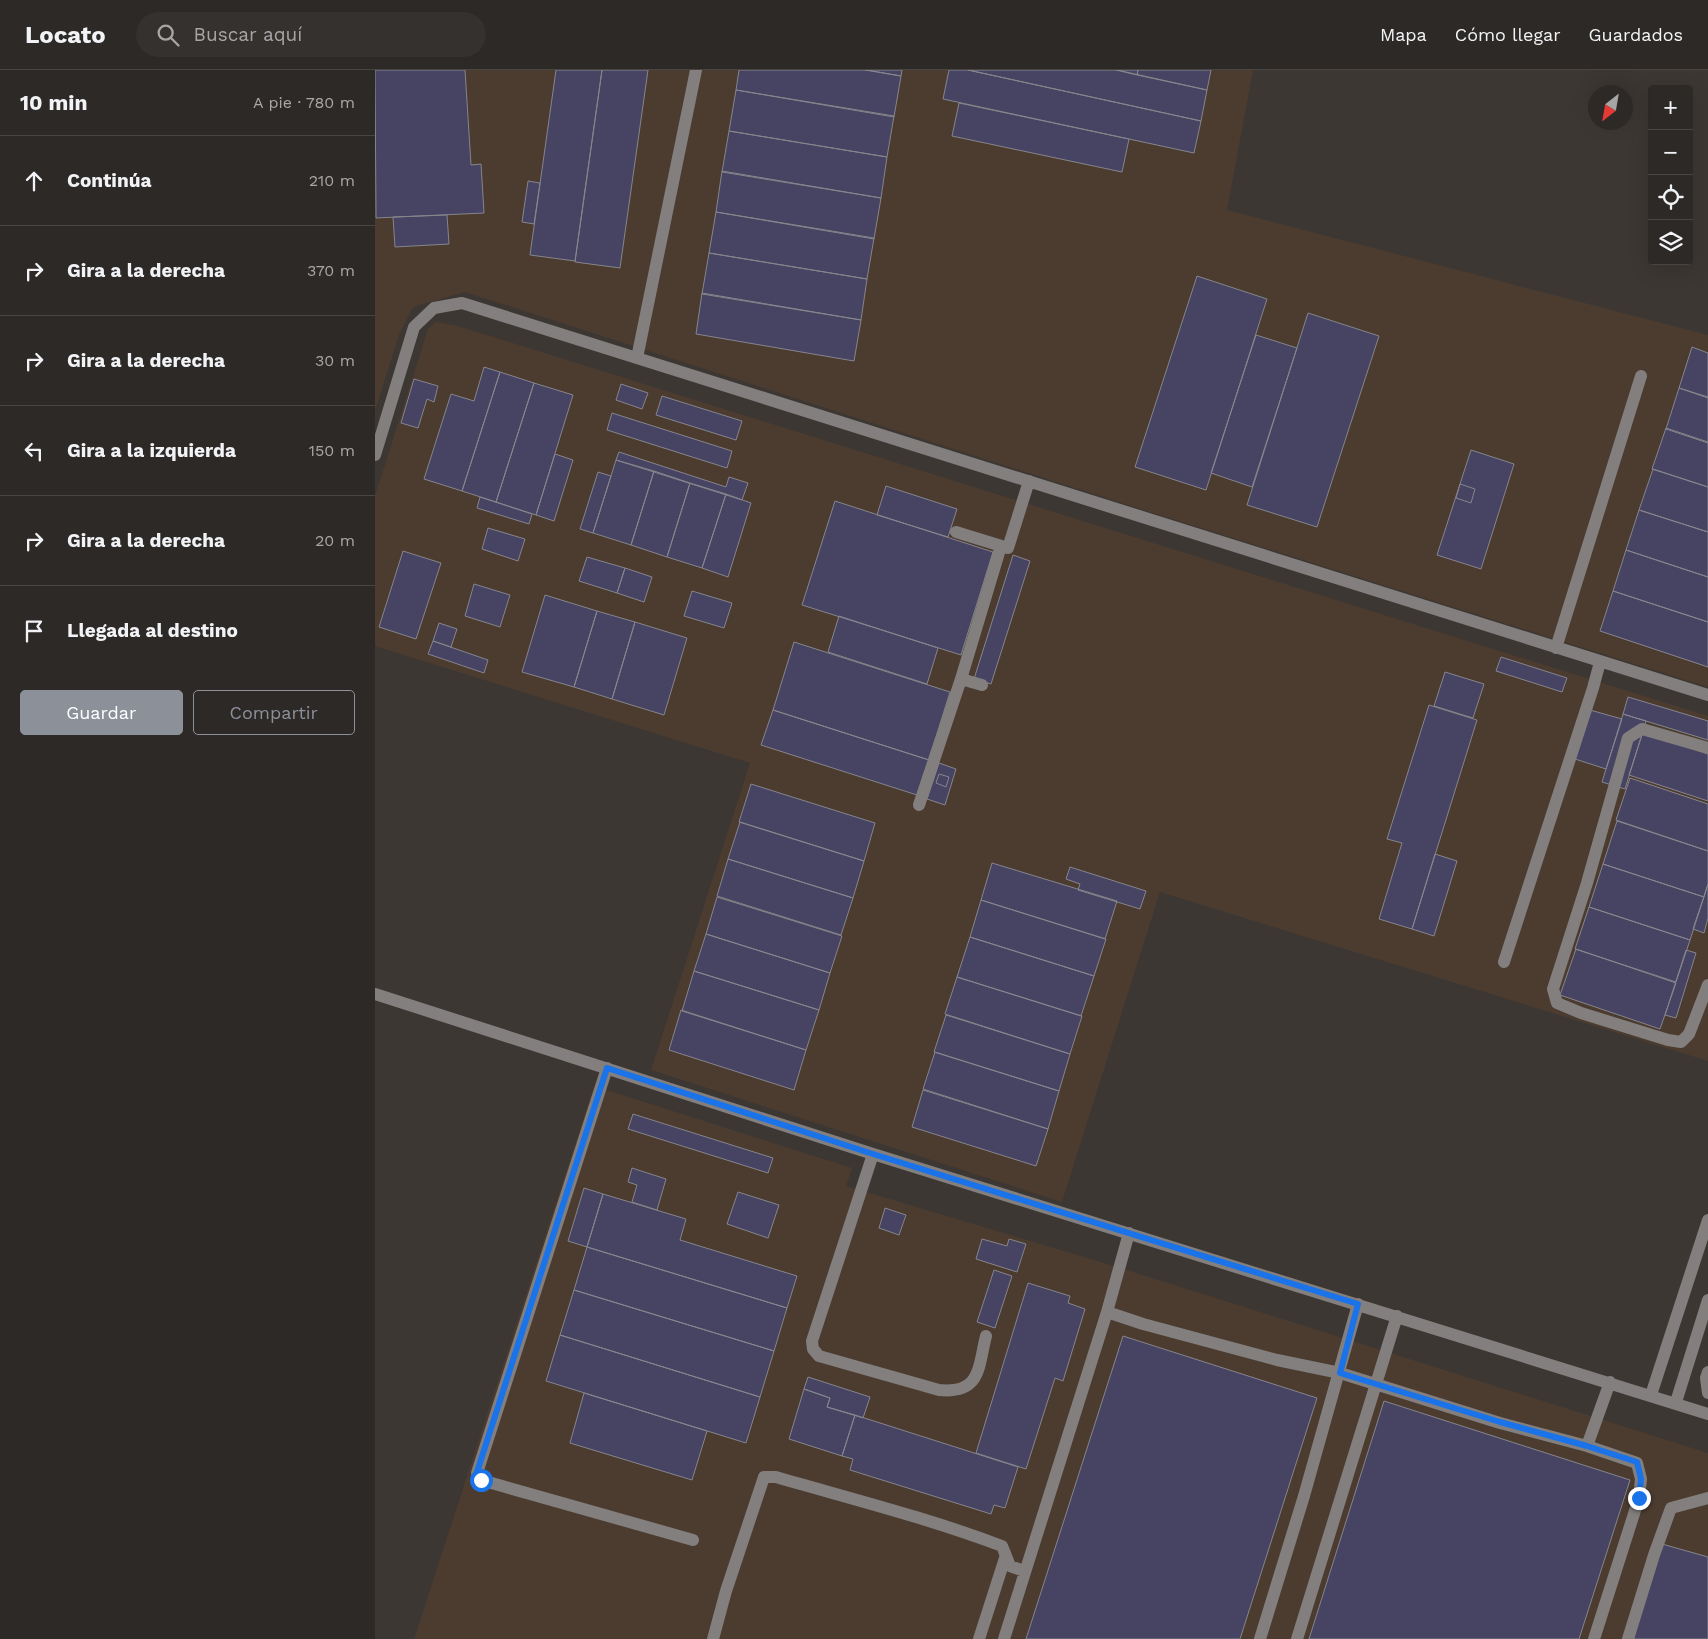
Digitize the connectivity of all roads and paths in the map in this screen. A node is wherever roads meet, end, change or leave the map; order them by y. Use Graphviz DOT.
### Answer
graph roads {
  1 [pos="696,70"];
  2 [pos="637,358"];
  3 [pos="1641,376"];
  4 [pos="375,455"];
  5 [pos="1029,481"];
  6 [pos="956,532"];
  7 [pos="1001,546"];
  8 [pos="1555,648"];
  9 [pos="1600,662"];
  10 [pos="961,680"];
  11 [pos="982,684"];
  12 [pos="1708,695"];
  13 [pos="1708,748"];
  14 [pos="919,805"];
  15 [pos="1504,962"];
  16 [pos="1708,985"];
  17 [pos="375,994"];
  18 [pos="607,1068"];
  19 [pos="873,1154"];
  20 [pos="1708,1220"];
  21 [pos="1129,1233"];
  22 [pos="1708,1300"];
  23 [pos="1358,1304"];
  24 [pos="1107,1312"];
  25 [pos="1397,1316"];
  26 [pos="986,1336"];
  27 [pos="1708,1372"];
  28 [pos="1340,1373"];
  29 [pos="1610,1382"];
  30 [pos="1376,1384"];
  31 [pos="1708,1392"];
  32 [pos="1651,1395"];
  33 [pos="1676,1402"];
  34 [pos="1708,1414"];
  35 [pos="1587,1446"];
  36 [pos="1708,1498"];
  37 [pos="693,1540"];
  38 [pos="1005,1558"];
  39 [pos="1024,1571"];
  40 [pos="713,1639"];
  41 [pos="979,1639"];
  42 [pos="1004,1639"];
  43 [pos="1260,1639"];
  44 [pos="1297,1639"];
  45 [pos="1594,1639"];
  46 [pos="1628,1639"];
  1 -- 2 [label="street"];
  2 -- 4 [label="street"];
  2 -- 5 [label="street"];
  3 -- 8 [label="street"];
  5 -- 7 [label="street"];
  5 -- 8 [label="street"];
  6 -- 7 [label="street"];
  7 -- 10 [label="street"];
  8 -- 9 [label="street"];
  9 -- 12 [label="street"];
  9 -- 15 [label="street"];
  10 -- 11 [label="street"];
  10 -- 14 [label="street"];
  13 -- 16 [label="street"];
  17 -- 18 [label="street"];
  18 -- 19 [label="street"];
  18 -- 37 [label="street"];
  19 -- 21 [label="street"];
  19 -- 26 [label="street"];
  20 -- 32 [label="street"];
  21 -- 23 [label="street"];
  21 -- 24 [label="street"];
  22 -- 33 [label="street"];
  23 -- 25 [label="street"];
  23 -- 28 [label="street"];
  24 -- 28 [label="street"];
  24 -- 39 [label="street"];
  25 -- 29 [label="street"];
  25 -- 30 [label="street"];
  27 -- 31 [label="street"];
  28 -- 30 [label="street"];
  28 -- 43 [label="street"];
  29 -- 32 [label="street"];
  29 -- 35 [label="street"];
  30 -- 35 [label="street"];
  30 -- 44 [label="street"];
  32 -- 33 [label="street"];
  33 -- 34 [label="street"];
  35 -- 45 [label="street"];
  36 -- 46 [label="street"];
  38 -- 39 [label="street"];
  38 -- 40 [label="street"];
  38 -- 41 [label="street"];
  39 -- 42 [label="street"];
}
